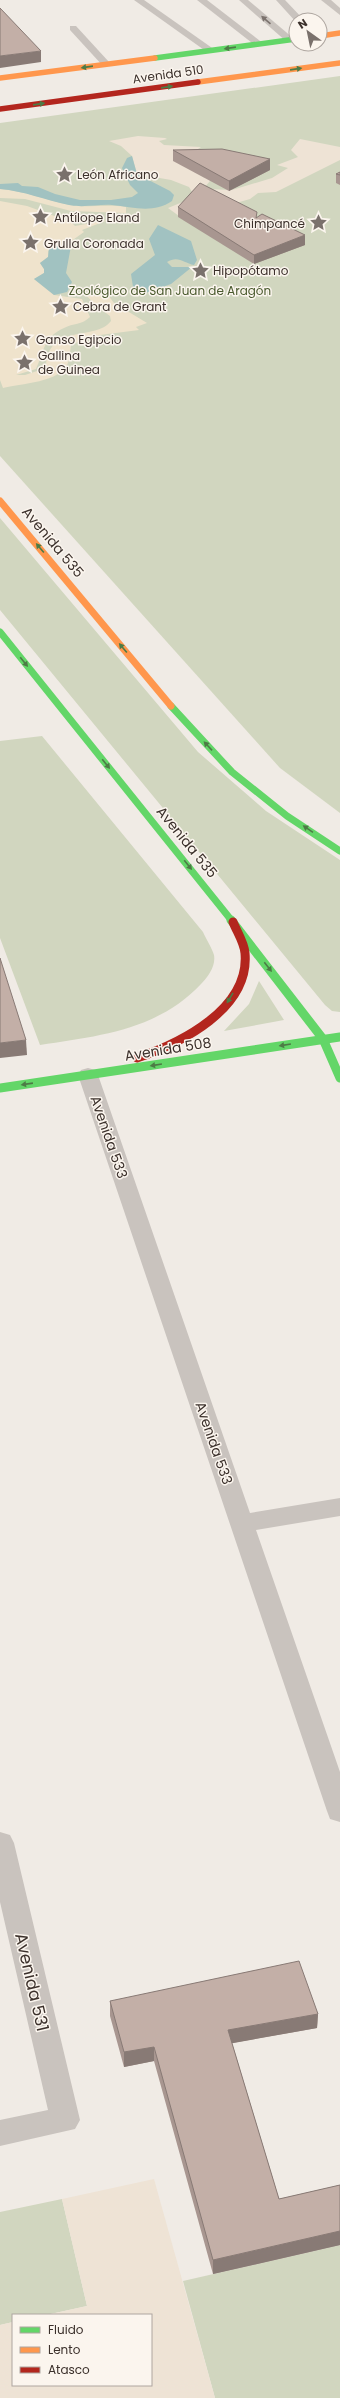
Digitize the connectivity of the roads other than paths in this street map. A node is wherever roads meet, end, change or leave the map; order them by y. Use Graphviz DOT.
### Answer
graph roads {
  1 [pos="138,0"];
  2 [pos="201,0"];
  3 [pos="243,0"];
  4 [pos="280,0"];
  5 [pos="325,0"];
  6 [pos="291,12"];
  7 [pos="340,12"];
  8 [pos="73,28"];
  9 [pos="340,33"];
  10 [pos="288,35"];
  11 [pos="328,35"];
  12 [pos="288,40"];
  13 [pos="259,44"];
  14 [pos="210,50"];
  15 [pos="340,63"];
  16 [pos="106,64"];
  17 [pos="0,78"];
  18 [pos="0,109"];
  19 [pos="0,501"];
  20 [pos="0,632"];
  21 [pos="340,851"];
  22 [pos="233,922"];
  23 [pos="340,1037"];
  24 [pos="323,1039"];
  25 [pos="88,1075"];
  26 [pos="340,1078"];
  27 [pos="0,1088"];
  28 [pos="340,1507"];
  29 [pos="242,1523"];
  30 [pos="340,1811"];
  31 [pos="0,1843"];
  32 [pos="0,2133"];
  1 -- 14 [label="lane"];
  2 -- 13 [label="lane"];
  10 -- 3 [label="lane, one-way"];
  4 -- 6 [label="lane"];
  5 -- 7 [label="lane"];
  8 -- 16 [label="lane"];
  9 -- 11 [label="main road"];
  12 -- 13 [label="main road, Avenida 510"];
  13 -- 14 [label="main road, Avenida 510, one-way"];
  14 -- 16 [label="main road, Avenida 510"];
  18 -- 15 [label="main road, Avenida 510, one-way"];
  16 -- 17 [label="main road, Avenida 510, one-way"];
  21 -- 19 [label="main road, Avenida 535, one-way"];
  20 -- 22 [label="main road, Avenida 535, one-way"];
  22 -- 24 [label="main road, Avenida 535, one-way"];
  22 -- 25 [label="main road, one-way"];
  23 -- 24 [label="main road, Avenida 508"];
  24 -- 25 [label="main road, Avenida 508, one-way"];
  24 -- 26 [label="main road, Avenida 535"];
  25 -- 27 [label="main road, Avenida 508, one-way"];
  25 -- 29 [label="street, Avenida 533"];
  28 -- 29 [label="street"];
  29 -- 30 [label="street, Avenida 533"];
  31 -- 32 [label="street, Avenida 531"];
}
